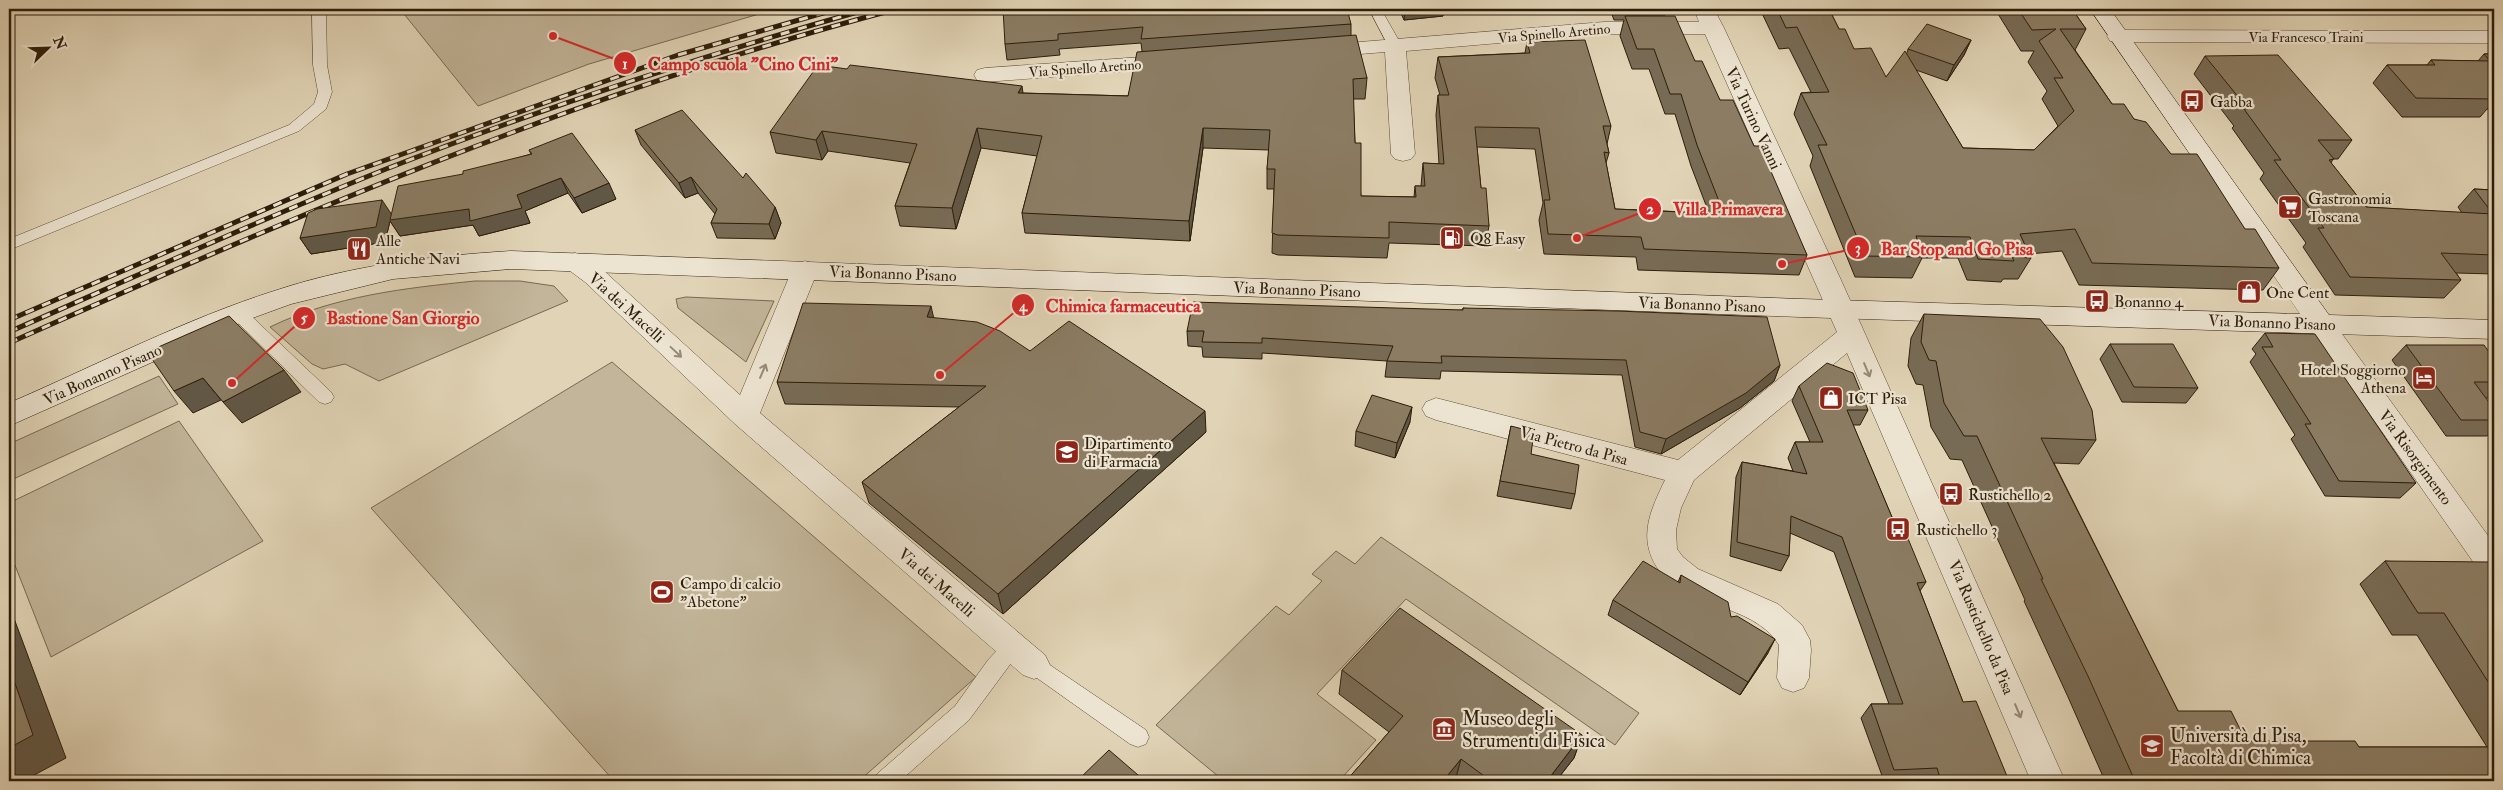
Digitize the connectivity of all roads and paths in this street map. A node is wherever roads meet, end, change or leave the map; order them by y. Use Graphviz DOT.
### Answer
graph roads {
  1 [pos="320,9"];
  2 [pos="1375,9"];
  3 [pos="2100,9"];
  4 [pos="1708,18"];
  5 [pos="2118,36"];
  6 [pos="2494,37"];
  7 [pos="1395,46"];
  8 [pos="1307,52"];
  9 [pos="1190,60"];
  10 [pos="985,75"];
  11 [pos="1403,154"];
  12 [pos="9,245"];
  13 [pos="575,262"];
  14 [pos="805,270"];
  15 [pos="238,313"];
  16 [pos="1846,322"];
  17 [pos="2320,323"];
  18 [pos="2494,330"];
  19 [pos="325,397"];
  20 [pos="1436,409"];
  21 [pos="9,416"];
  22 [pos="745,416"];
  23 [pos="1682,473"];
  24 [pos="2494,567"];
  25 [pos="1023,656"];
  26 [pos="1793,678"];
  27 [pos="1138,737"];
  28 [pos="885,781"];
  29 [pos="2048,781"];
  1 -- 12 [label="lane"];
  2 -- 7 [label="lane"];
  3 -- 5 [label="street, Via Risorgimento"];
  4 -- 7 [label="street, Via Spinello Aretino"];
  4 -- 16 [label="street, Via Turino Vanni"];
  5 -- 6 [label="street, Via Francesco Traini"];
  5 -- 17 [label="street, Via Risorgimento"];
  7 -- 8 [label="street, Via Spinello Aretino"];
  7 -- 11 [label="street"];
  9 -- 10 [label="street, Via Spinello Aretino"];
  13 -- 14 [label="street, Via Bonanno Pisano"];
  13 -- 15 [label="street, Via Bonanno Pisano"];
  13 -- 22 [label="street, Via dei Macelli, one-way"];
  14 -- 16 [label="street, Via Bonanno Pisano"];
  22 -- 14 [label="street, one-way"];
  15 -- 19 [label="lane"];
  15 -- 21 [label="street, Via Bonanno Pisano"];
  16 -- 17 [label="street, Via Bonanno Pisano"];
  16 -- 23 [label="street"];
  16 -- 29 [label="street, Via Rustichello da Pisa, one-way"];
  17 -- 18 [label="street, Via Bonanno Pisano"];
  17 -- 24 [label="street, Via Risorgimento"];
  20 -- 23 [label="street, Via Pietro da Pisa"];
  22 -- 25 [label="street, Via dei Macelli"];
  23 -- 26 [label="street"];
  25 -- 27 [label="lane, Via dei Macelli"];
  25 -- 28 [label="lane"];
}
